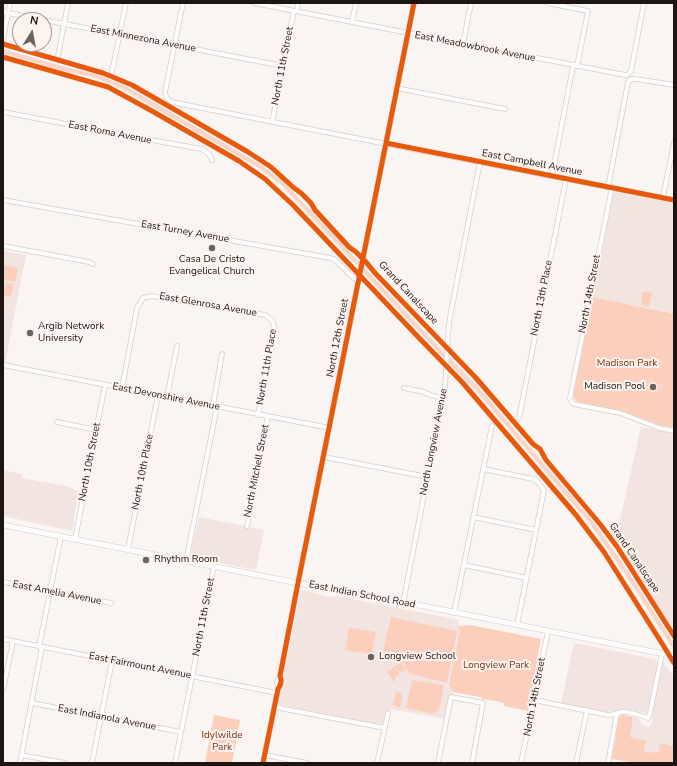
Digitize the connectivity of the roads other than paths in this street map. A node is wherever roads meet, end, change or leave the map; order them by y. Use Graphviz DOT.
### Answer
graph roads {
  1 [pos="10,3"];
  2 [pos="68,3"];
  3 [pos="126,3"];
  4 [pos="183,3"];
  5 [pos="254,3"];
  6 [pos="298,3"];
  7 [pos="356,3"];
  8 [pos="414,3"];
  9 [pos="471,3"];
  10 [pos="547,3"];
  11 [pos="644,3"];
  12 [pos="295,11"];
  13 [pos="3,12"];
  14 [pos="8,13"];
  15 [pos="352,22"];
  16 [pos="64,24"];
  17 [pos="408,33"];
  18 [pos="120,34"];
  19 [pos="3,40"];
  20 [pos="463,44"];
  21 [pos="175,45"];
  22 [pos="58,56"];
  23 [pos="284,66"];
  24 [pos="575,66"];
  25 [pos="112,72"];
  26 [pos="674,85"];
  27 [pos="396,88"];
  28 [pos="505,109"];
  29 [pos="3,112"];
  30 [pos="272,122"];
  31 [pos="386,143"];
  32 [pos="674,143"];
  33 [pos="212,160"];
  34 [pos="480,162"];
  35 [pos="552,176"];
  36 [pos="566,178"];
  37 [pos="610,187"];
  38 [pos="663,197"];
  39 [pos="3,200"];
  40 [pos="674,200"];
  41 [pos="3,246"];
  42 [pos="93,264"];
  43 [pos="358,282"];
  44 [pos="272,320"];
  45 [pos="177,346"];
  46 [pos="222,354"];
  47 [pos="3,365"];
  48 [pos="105,385"];
  49 [pos="122,388"];
  50 [pos="404,388"];
  51 [pos="158,396"];
  52 [pos="167,397"];
  53 [pos="443,398"];
  54 [pos="215,406"];
  55 [pos="258,415"];
  56 [pos="268,416"];
  57 [pos="519,418"];
  58 [pos="57,422"];
  59 [pos="492,426"];
  60 [pos="330,428"];
  61 [pos="96,430"];
  62 [pos="674,432"];
  63 [pos="324,457"];
  64 [pos="483,469"];
  65 [pos="428,477"];
  66 [pos="473,517"];
  67 [pos="3,525"];
  68 [pos="247,526"];
  69 [pos="536,530"];
  70 [pos="61,536"];
  71 [pos="75,539"];
  72 [pos="128,549"];
  73 [pos="186,561"];
  74 [pos="464,565"];
  75 [pos="214,566"];
  76 [pos="527,578"];
  77 [pos="3,582"];
  78 [pos="298,583"];
  79 [pos="50,591"];
  80 [pos="111,603"];
  81 [pos="403,603"];
  82 [pos="454,613"];
  83 [pos="517,625"];
  84 [pos="548,631"];
  85 [pos="3,639"];
  86 [pos="13,641"];
  87 [pos="41,647"];
  88 [pos="662,654"];
  89 [pos="673,656"];
  90 [pos="112,661"];
  91 [pos="193,676"];
  92 [pos="3,690"];
  93 [pos="277,691"];
  94 [pos="534,700"];
  95 [pos="32,703"];
  96 [pos="274,707"];
  97 [pos="587,710"];
  98 [pos="388,713"];
  99 [pos="617,713"];
  100 [pos="101,716"];
  101 [pos="385,728"];
  102 [pos="181,732"];
  103 [pos="21,755"];
  104 [pos="265,755"];
  105 [pos="20,763"];
  106 [pos="66,763"];
  107 [pos="92,763"];
  108 [pos="175,763"];
  109 [pos="263,763"];
  110 [pos="307,763"];
  111 [pos="378,763"];
  112 [pos="438,763"];
  113 [pos="472,763"];
  114 [pos="521,763"];
  115 [pos="576,763"];
  116 [pos="608,763"];
  1 -- 14 [label="street"];
  2 -- 16 [label="street"];
  3 -- 18 [label="street"];
  4 -- 21 [label="street"];
  5 -- 12 [label="street, East Meadowbrook Avenue"];
  6 -- 12 [label="street, North 11th Street"];
  7 -- 15 [label="street"];
  8 -- 17 [label="street, North 12th Street"];
  9 -- 20 [label="street"];
  10 -- 24 [label="street"];
  11 -- 24 [label="street, East Meadowbrook Avenue"];
  12 -- 15 [label="street, East Meadowbrook Avenue"];
  12 -- 23 [label="street, North 11th Street"];
  13 -- 14 [label="street, East Minnezona Avenue"];
  14 -- 16 [label="street, East Minnezona Avenue"];
  14 -- 19 [label="street"];
  15 -- 17 [label="street, East Meadowbrook Avenue"];
  16 -- 18 [label="street, East Minnezona Avenue"];
  16 -- 22 [label="street"];
  17 -- 20 [label="street, East Meadowbrook Avenue"];
  17 -- 27 [label="street, North 12th Street"];
  18 -- 21 [label="street, East Minnezona Avenue"];
  18 -- 25 [label="street"];
  20 -- 24 [label="street, East Meadowbrook Avenue"];
  21 -- 23 [label="street, East Minnezona Avenue"];
  21 -- 30 [label="street, East Campbell Avenue"];
  23 -- 30 [label="street, North 11th Street"];
  24 -- 35 [label="street"];
  26 -- 37 [label="street, North 14th Street"];
  27 -- 28 [label="street"];
  27 -- 31 [label="street, North 12th Street"];
  29 -- 33 [label="street, East Roma Avenue"];
  30 -- 31 [label="street, East Campbell Avenue"];
  31 -- 34 [label="street, East Campbell Avenue"];
  31 -- 43 [label="street, North 12th Street"];
  32 -- 38 [label="street"];
  34 -- 35 [label="street, East Campbell Avenue"];
  34 -- 53 [label="street, North Longview Avenue"];
  35 -- 36 [label="street, East Campbell Avenue"];
  36 -- 37 [label="street, East Campbell Avenue"];
  36 -- 57 [label="street, North 13th Place"];
  37 -- 38 [label="street, East Campbell Avenue"];
  37 -- 62 [label="street, North 14th Street"];
  38 -- 40 [label="street, East Campbell Avenue"];
  39 -- 43 [label="street, East Turney Avenue"];
  41 -- 42 [label="street"];
  43 -- 60 [label="street, North 12th Street"];
  44 -- 49 [label="street, East Glenrosa Avenue"];
  44 -- 55 [label="street, North 11th Place"];
  45 -- 52 [label="street"];
  46 -- 54 [label="street"];
  47 -- 48 [label="street, East Devonshire Avenue"];
  48 -- 49 [label="street, East Devonshire Avenue"];
  48 -- 61 [label="street, North 10th Street"];
  49 -- 51 [label="street, East Devonshire Avenue"];
  50 -- 53 [label="street"];
  51 -- 52 [label="street, East Devonshire Avenue"];
  51 -- 72 [label="street, North 10th Place"];
  52 -- 54 [label="street, East Devonshire Avenue"];
  53 -- 65 [label="street, North Longview Avenue"];
  54 -- 55 [label="street, East Devonshire Avenue"];
  54 -- 73 [label="street"];
  55 -- 56 [label="street, East Devonshire Avenue"];
  56 -- 60 [label="street, East Devonshire Avenue"];
  56 -- 68 [label="street, North Mitchell Street"];
  58 -- 61 [label="street"];
  59 -- 64 [label="street"];
  60 -- 63 [label="street, North 12th Street"];
  61 -- 71 [label="street, North 10th Street"];
  63 -- 65 [label="street"];
  63 -- 78 [label="street, North 12th Street"];
  64 -- 66 [label="street"];
  64 -- 69 [label="street"];
  65 -- 81 [label="street, North Longview Avenue"];
  66 -- 69 [label="street"];
  66 -- 74 [label="street"];
  67 -- 70 [label="main road, East Indian School Road"];
  69 -- 76 [label="street"];
  70 -- 71 [label="main road, East Indian School Road"];
  70 -- 79 [label="street"];
  71 -- 72 [label="main road, East Indian School Road"];
  72 -- 73 [label="main road, East Indian School Road"];
  73 -- 75 [label="main road, East Indian School Road"];
  74 -- 76 [label="street"];
  74 -- 82 [label="street"];
  75 -- 78 [label="main road, East Indian School Road"];
  75 -- 91 [label="street, North 11th Street"];
  76 -- 83 [label="street"];
  77 -- 79 [label="street, East Amelia Avenue"];
  78 -- 81 [label="main road, East Indian School Road"];
  78 -- 93 [label="street, North 12th Street"];
  79 -- 80 [label="street, East Amelia Avenue"];
  79 -- 87 [label="street"];
  81 -- 82 [label="main road, East Indian School Road"];
  82 -- 83 [label="main road, East Indian School Road"];
  83 -- 84 [label="main road, East Indian School Road"];
  84 -- 88 [label="main road, East Indian School Road"];
  84 -- 94 [label="street, North 14th Street"];
  85 -- 86 [label="street, East Fairmount Avenue"];
  86 -- 87 [label="street, East Fairmount Avenue"];
  86 -- 92 [label="street"];
  87 -- 90 [label="street, East Fairmount Avenue"];
  87 -- 95 [label="street"];
  88 -- 89 [label="main road, East Indian School Road"];
  88 -- 99 [label="street"];
  90 -- 91 [label="street, East Fairmount Avenue"];
  90 -- 100 [label="street"];
  91 -- 93 [label="street, East Fairmount Avenue"];
  91 -- 102 [label="street, North 11th Street"];
  93 -- 96 [label="street, North 12th Street"];
  94 -- 97 [label="street"];
  94 -- 114 [label="street, North 14th Street"];
  95 -- 100 [label="street, East Indianola Avenue"];
  95 -- 103 [label="street"];
  96 -- 101 [label="street"];
  96 -- 104 [label="street, North 12th Street"];
  97 -- 99 [label="street"];
  97 -- 115 [label="street"];
  98 -- 101 [label="street"];
  99 -- 116 [label="street"];
  100 -- 102 [label="street, East Indianola Avenue"];
  100 -- 107 [label="street"];
  101 -- 111 [label="street"];
  102 -- 108 [label="street, North 11th Street"];
  103 -- 105 [label="street"];
  103 -- 106 [label="street"];
  104 -- 109 [label="street, North 12th Street"];
  104 -- 110 [label="street"];
  112 -- 113 [label="street"];
}
